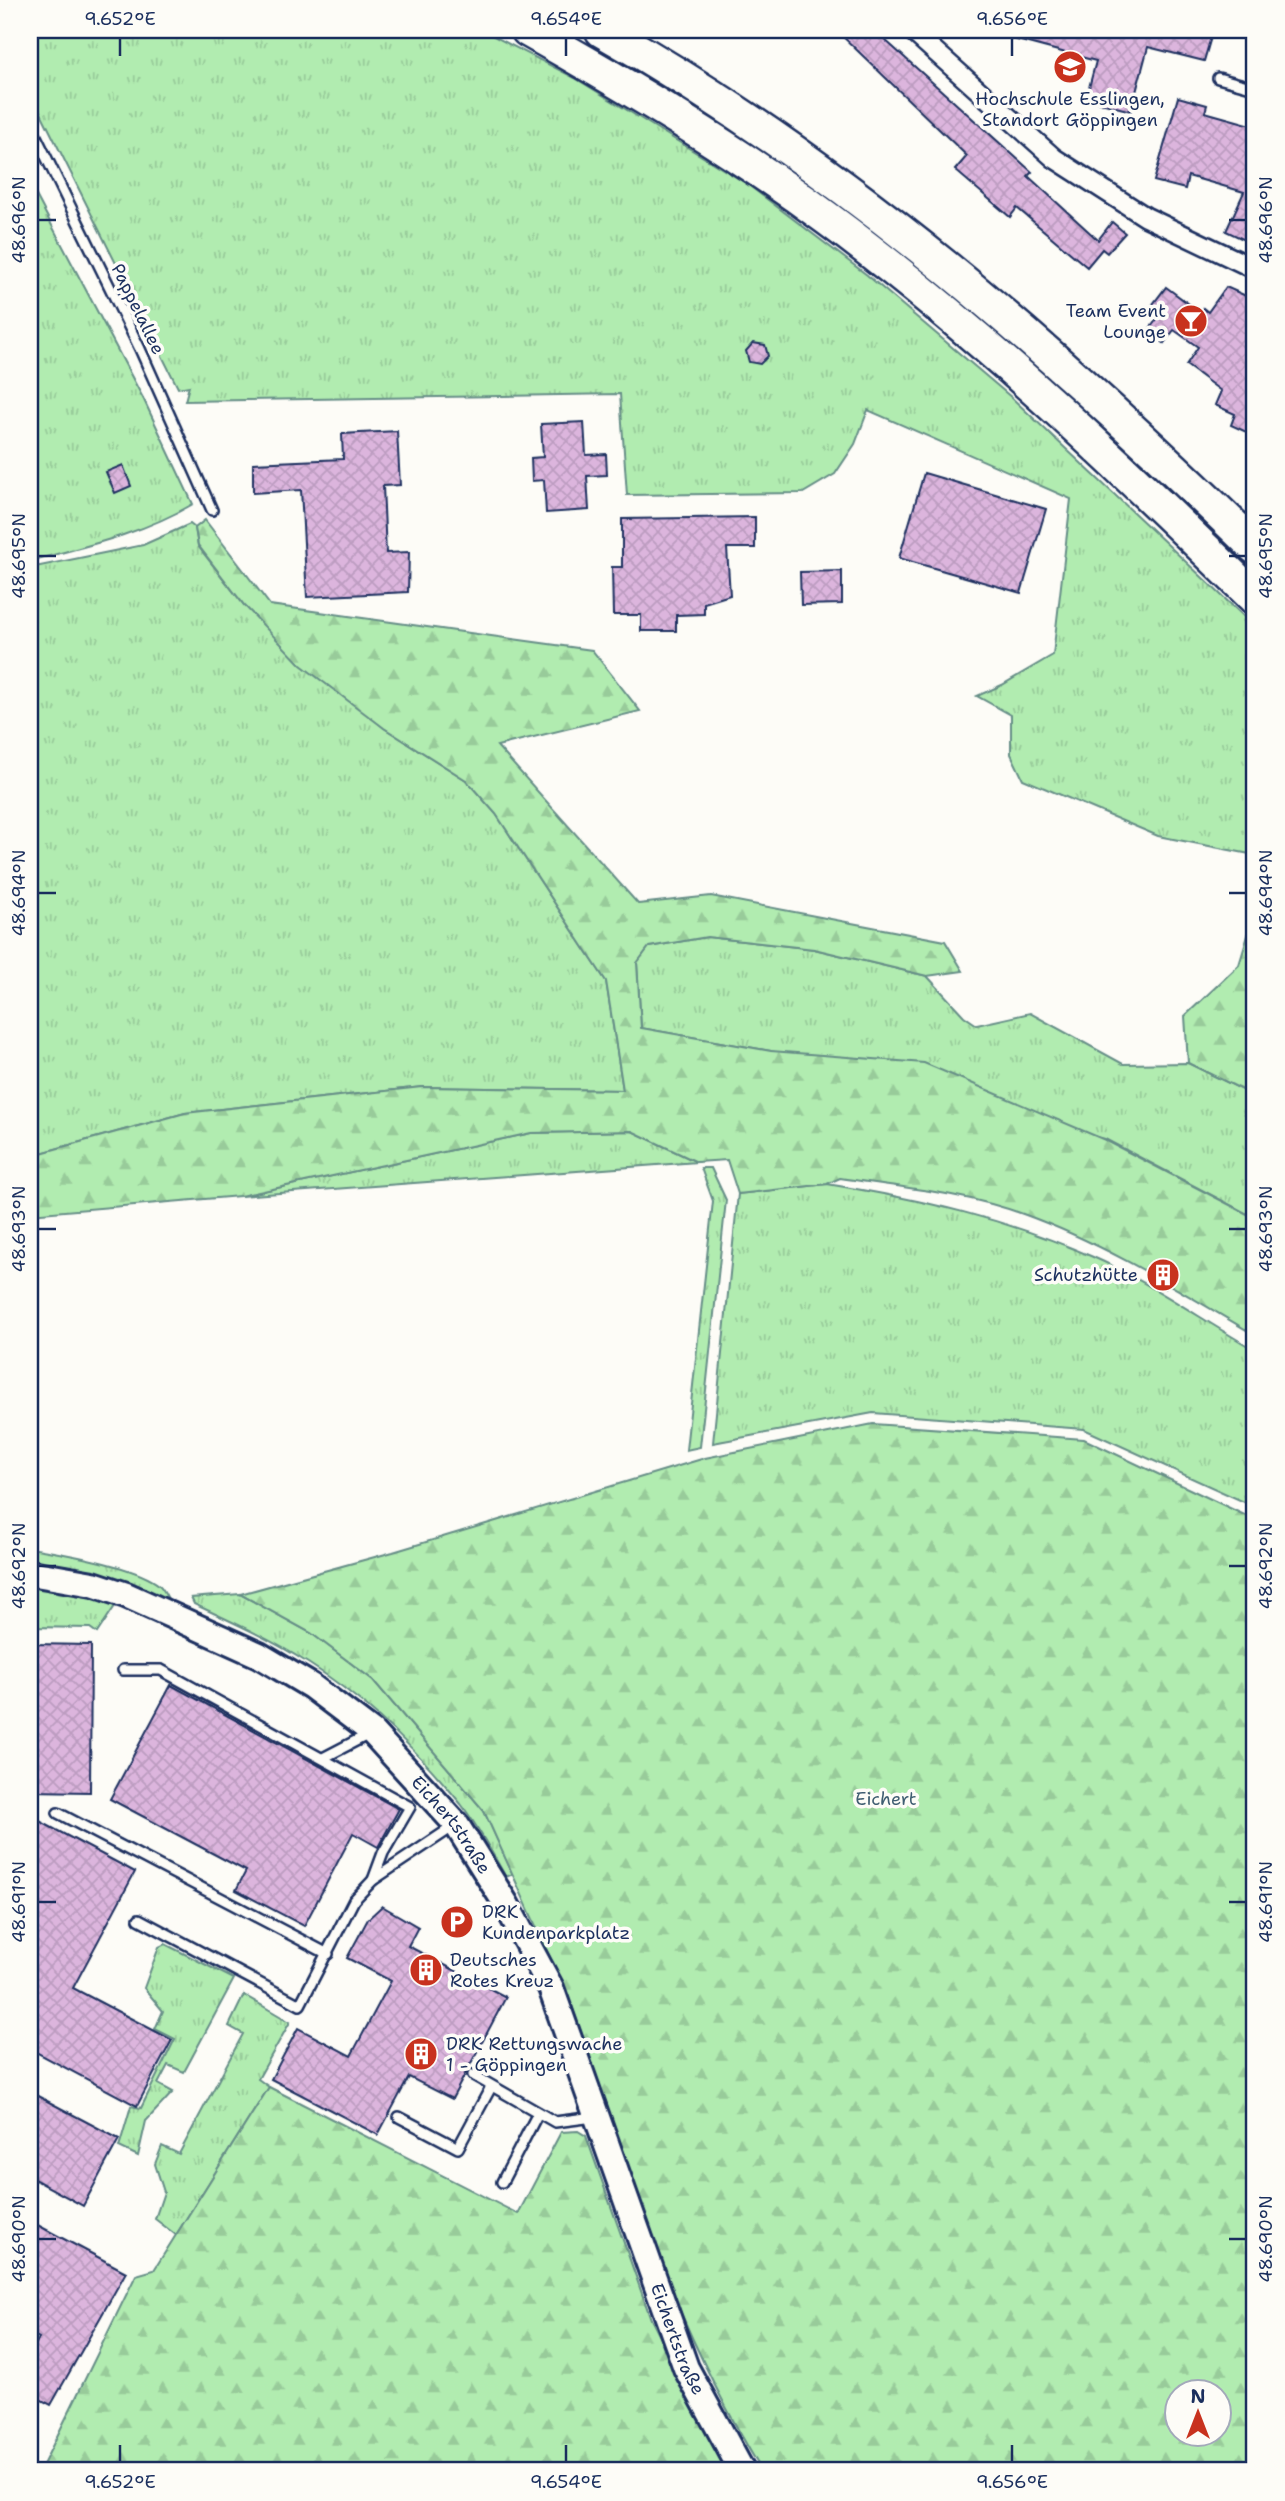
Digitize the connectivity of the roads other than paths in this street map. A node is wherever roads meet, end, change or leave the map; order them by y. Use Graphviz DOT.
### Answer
graph roads {
  1 [pos="527,30"];
  2 [pos="602,30"];
  3 [pos="911,30"];
  4 [pos="1218,78"];
  5 [pos="1255,88"];
  6 [pos="30,124"];
  7 [pos="1255,269"];
  8 [pos="212,510"];
  9 [pos="1255,547"];
  10 [pos="1255,598"];
  11 [pos="30,1573"];
  12 [pos="122,1670"];
  13 [pos="372,1732"];
  14 [pos="323,1758"];
  15 [pos="58,1813"];
  16 [pos="456,1824"];
  17 [pos="373,1880"];
  18 [pos="139,1919"];
  19 [pos="328,1954"];
  20 [pos="473,2076"];
  21 [pos="491,2087"];
  22 [pos="538,2113"];
  23 [pos="399,2116"];
  24 [pos="596,2117"];
  25 [pos="502,2182"];
  26 [pos="742,2471"];
  1 -- 10 [label="highway"];
  2 -- 9 [label="highway"];
  3 -- 7 [label="street"];
  4 -- 5 [label="lane"];
  6 -- 8 [label="lane, Pappelallee"];
  11 -- 13 [label="street, Eichertstraße"];
  12 -- 14 [label="lane"];
  13 -- 14 [label="lane"];
  13 -- 16 [label="street, Eichertstraße"];
  14 -- 17 [label="lane"];
  15 -- 19 [label="lane"];
  16 -- 17 [label="lane"];
  16 -- 24 [label="street, Eichertstraße"];
  17 -- 19 [label="lane"];
  18 -- 19 [label="lane"];
  20 -- 21 [label="lane"];
  21 -- 22 [label="lane"];
  21 -- 23 [label="lane"];
  22 -- 24 [label="lane"];
  22 -- 25 [label="lane"];
  24 -- 26 [label="street, Eichertstraße"];
}
